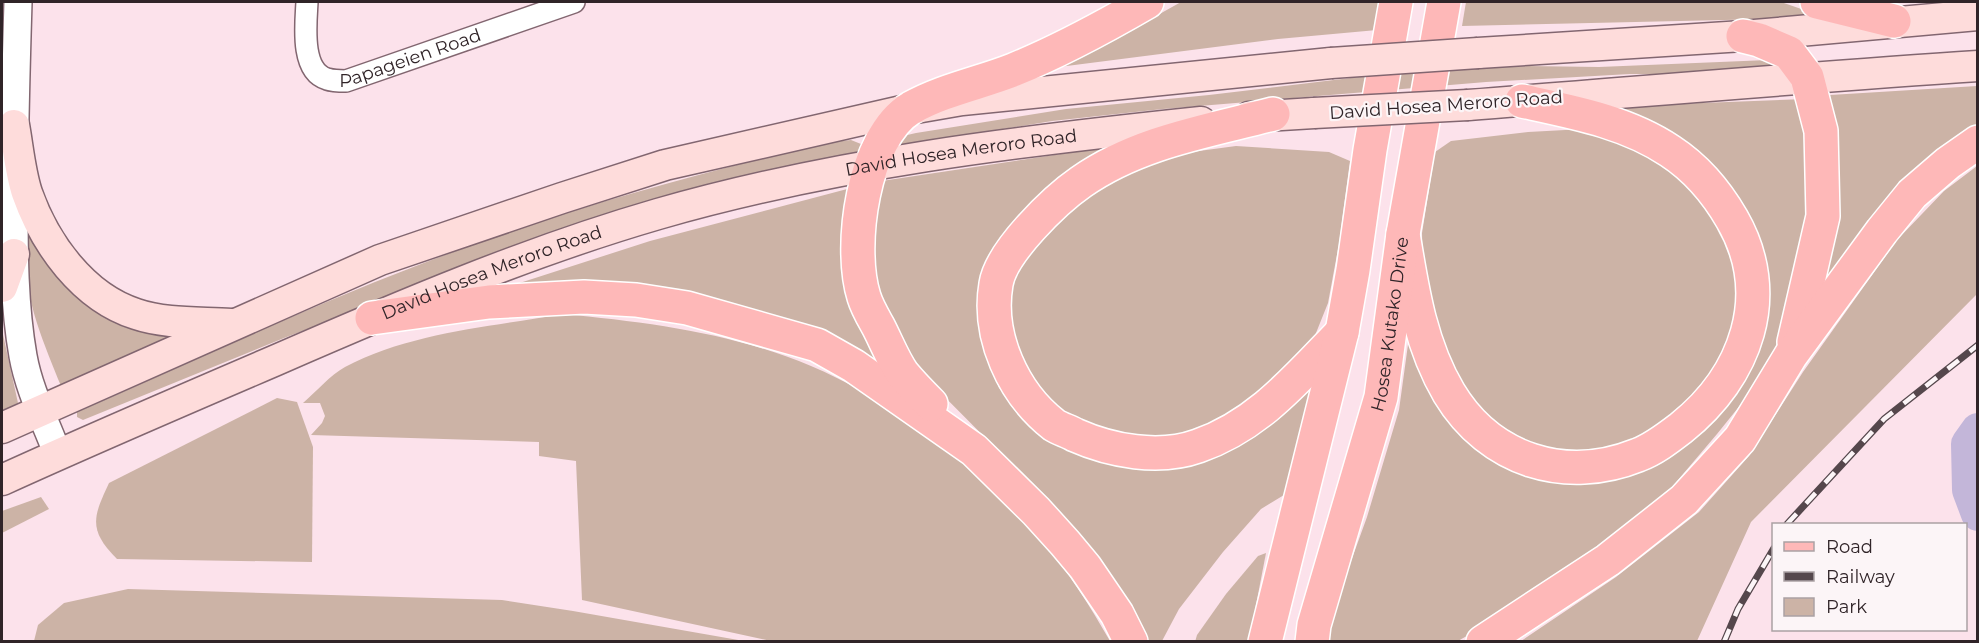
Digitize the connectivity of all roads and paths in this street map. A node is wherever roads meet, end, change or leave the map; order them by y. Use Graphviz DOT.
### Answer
graph roads {
  1 [pos="18,2"];
  2 [pos="307,2"];
  3 [pos="571,2"];
  4 [pos="1147,2"];
  5 [pos="1396,2"];
  6 [pos="1444,2"];
  7 [pos="1817,2"];
  8 [pos="1977,15"];
  9 [pos="1894,21"];
  10 [pos="1743,36"];
  11 [pos="1977,66"];
  12 [pos="1807,77"];
  13 [pos="1522,101"];
  14 [pos="910,109"];
  15 [pos="1273,114"];
  16 [pos="14,125"];
  17 [pos="1977,142"];
  18 [pos="872,167"];
  19 [pos="1403,234"];
  20 [pos="14,254"];
  21 [pos="2,287"];
  22 [pos="372,318"];
  23 [pos="235,324"];
  24 [pos="1342,332"];
  25 [pos="1791,355"];
  26 [pos="41,411"];
  27 [pos="2,428"];
  28 [pos="974,450"];
  29 [pos="58,455"];
  30 [pos="2,480"];
  31 [pos="1131,642"];
  32 [pos="1265,642"];
  33 [pos="1311,642"];
  34 [pos="1483,642"];
  1 -- 16 [label="street"];
  2 -- 3 [label="street, Papageien Road"];
  4 -- 14 [label="main road"];
  5 -- 24 [label="main road"];
  6 -- 19 [label="main road, Hosea Kutako Drive"];
  7 -- 9 [label="main road"];
  8 -- 9 [label="main road"];
  9 -- 10 [label="main road"];
  10 -- 12 [label="main road"];
  10 -- 14 [label="main road, bridge"];
  11 -- 12 [label="main road, David Hosea Meroro Road"];
  12 -- 13 [label="main road, David Hosea Meroro Road"];
  12 -- 25 [label="main road"];
  13 -- 15 [label="main road, David Hosea Meroro Road, bridge"];
  13 -- 19 [label="main road"];
  14 -- 18 [label="main road"];
  14 -- 23 [label="main road"];
  15 -- 18 [label="main road, David Hosea Meroro Road"];
  15 -- 24 [label="main road"];
  16 -- 20 [label="street"];
  16 -- 23 [label="main road"];
  17 -- 25 [label="main road"];
  18 -- 22 [label="main road, David Hosea Meroro Road"];
  18 -- 28 [label="main road"];
  19 -- 33 [label="main road, Hosea Kutako Drive"];
  20 -- 21 [label="main road"];
  20 -- 26 [label="street"];
  22 -- 28 [label="main road"];
  22 -- 29 [label="main road, David Hosea Meroro Road"];
  23 -- 26 [label="main road"];
  24 -- 32 [label="main road"];
  25 -- 34 [label="main road"];
  26 -- 27 [label="main road"];
  26 -- 29 [label="street"];
  28 -- 31 [label="main road"];
  29 -- 30 [label="main road, David Hosea Meroro Road"];
}
